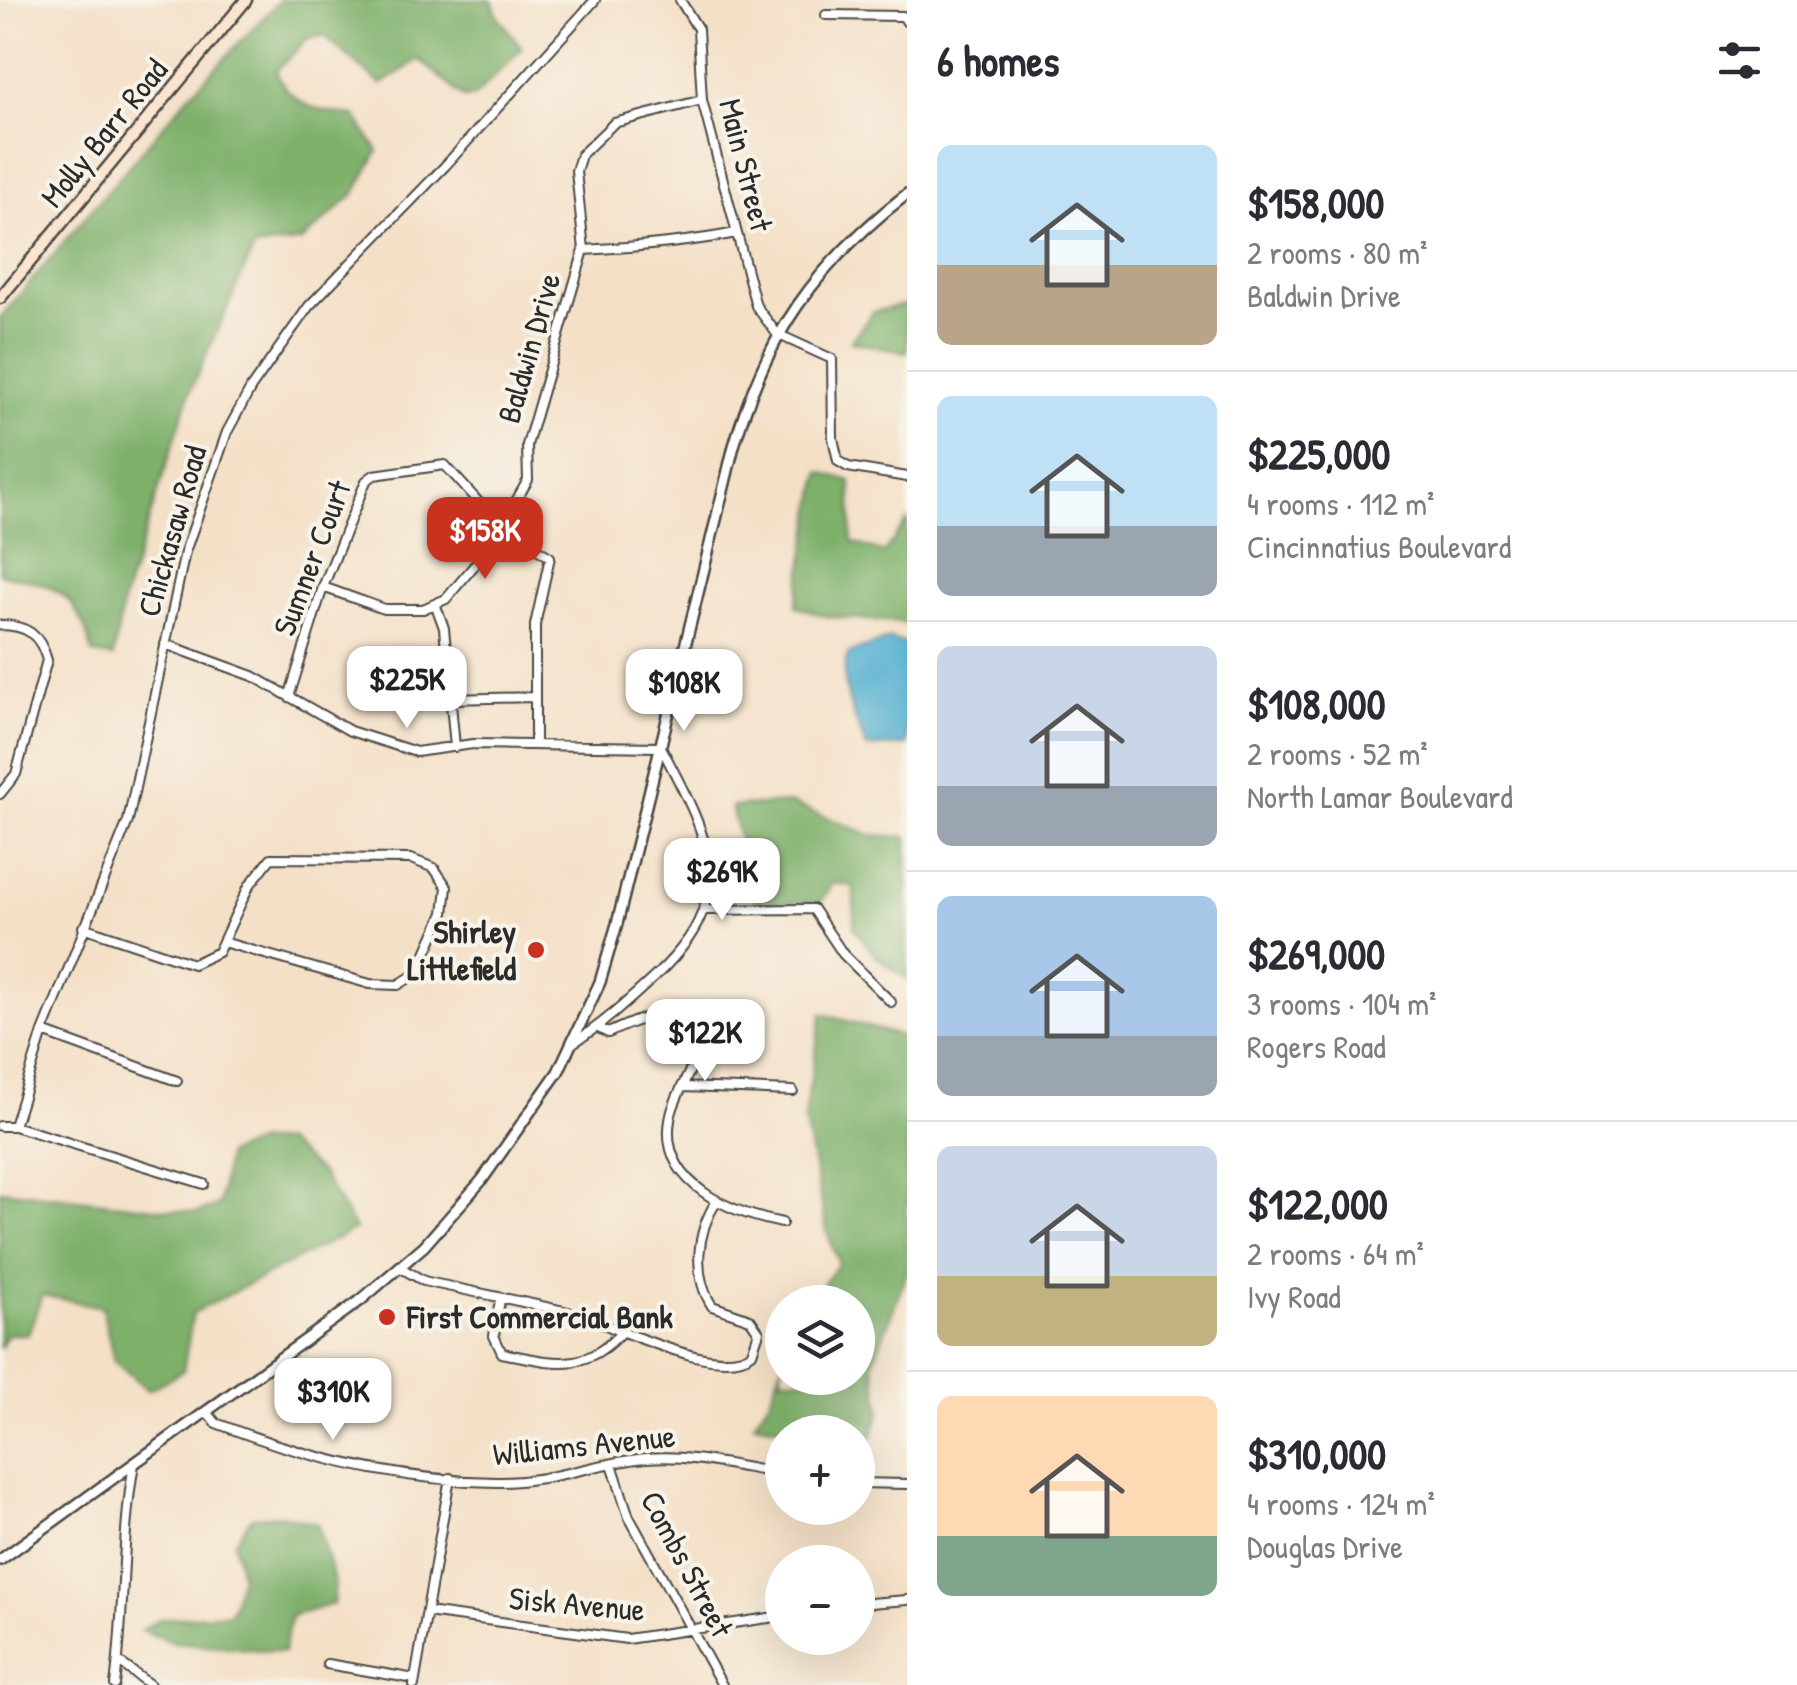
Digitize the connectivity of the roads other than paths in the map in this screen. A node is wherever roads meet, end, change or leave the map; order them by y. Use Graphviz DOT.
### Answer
graph roads {
  1 [pos="246,0"];
  2 [pos="594,1"];
  3 [pos="682,1"];
  4 [pos="826,15"];
  5 [pos="907,22"];
  6 [pos="702,100"];
  7 [pos="907,194"];
  8 [pos="736,233"];
  9 [pos="584,250"];
  10 [pos="0,298"];
  11 [pos="778,334"];
  12 [pos="907,477"];
  13 [pos="501,527"];
  14 [pos="324,586"];
  15 [pos="436,606"];
  16 [pos="0,625"];
  17 [pos="166,644"];
  18 [pos="535,696"];
  19 [pos="289,697"];
  20 [pos="449,699"];
  21 [pos="535,743"];
  22 [pos="455,747"];
  23 [pos="661,747"];
  24 [pos="0,794"];
  25 [pos="707,910"];
  26 [pos="83,927"];
  27 [pos="223,942"];
  28 [pos="891,1002"];
  29 [pos="598,1028"];
  30 [pos="42,1032"];
  31 [pos="573,1043"];
  32 [pos="178,1081"];
  33 [pos="683,1087"];
  34 [pos="793,1091"];
  35 [pos="0,1126"];
  36 [pos="14,1126"];
  37 [pos="204,1184"];
  38 [pos="716,1202"];
  39 [pos="782,1223"];
  40 [pos="401,1268"];
  41 [pos="500,1300"];
  42 [pos="623,1330"];
  43 [pos="207,1412"];
  44 [pos="134,1464"];
  45 [pos="612,1464"];
  46 [pos="765,1471"];
  47 [pos="450,1478"];
  48 [pos="875,1483"];
  49 [pos="907,1484"];
  50 [pos="0,1560"];
  51 [pos="907,1600"];
  52 [pos="875,1603"];
  53 [pos="427,1612"];
  54 [pos="765,1619"];
  55 [pos="694,1631"];
  56 [pos="118,1661"];
  57 [pos="327,1664"];
  58 [pos="414,1682"];
  59 [pos="115,1685"];
  60 [pos="150,1685"];
  61 [pos="722,1685"];
  1 -- 10 [label="main road, Molly Barr Road"];
  2 -- 17 [label="street, Chickasaw Road"];
  3 -- 6 [label="street, Main Street"];
  4 -- 5 [label="street"];
  6 -- 8 [label="street, Main Street"];
  6 -- 9 [label="street, Baldwin Drive"];
  7 -- 11 [label="street"];
  8 -- 9 [label="street"];
  8 -- 11 [label="street, Main Street"];
  9 -- 13 [label="street, Baldwin Drive"];
  11 -- 12 [label="street"];
  11 -- 23 [label="street"];
  13 -- 14 [label="street, Sumner Court"];
  13 -- 15 [label="street, Baldwin Drive"];
  13 -- 18 [label="street"];
  14 -- 15 [label="street"];
  14 -- 19 [label="street, Sumner Court"];
  15 -- 20 [label="street"];
  16 -- 24 [label="street"];
  17 -- 19 [label="street"];
  17 -- 26 [label="street, Chickasaw Road"];
  18 -- 20 [label="street"];
  18 -- 21 [label="street"];
  19 -- 22 [label="street"];
  20 -- 22 [label="street"];
  21 -- 22 [label="street"];
  21 -- 23 [label="street"];
  23 -- 25 [label="street"];
  23 -- 31 [label="street"];
  25 -- 28 [label="street"];
  25 -- 29 [label="street"];
  26 -- 27 [label="street"];
  26 -- 30 [label="street, Chickasaw Road"];
  27 -- 27 [label="street"];
  29 -- 31 [label="street"];
  29 -- 33 [label="street"];
  30 -- 32 [label="street"];
  30 -- 36 [label="street, Chickasaw Road"];
  31 -- 40 [label="street"];
  33 -- 34 [label="street"];
  33 -- 38 [label="street"];
  35 -- 36 [label="street"];
  36 -- 37 [label="street"];
  38 -- 39 [label="street"];
  38 -- 42 [label="street"];
  40 -- 41 [label="street"];
  40 -- 43 [label="street"];
  41 -- 42 [label="street"];
  41 -- 42 [label="street"];
  43 -- 44 [label="street"];
  43 -- 47 [label="street, Williams Avenue"];
  44 -- 50 [label="street"];
  44 -- 56 [label="street"];
  45 -- 46 [label="street, Williams Avenue"];
  45 -- 47 [label="street, Williams Avenue"];
  45 -- 55 [label="street, Combs Street"];
  47 -- 53 [label="street"];
  48 -- 49 [label="street"];
  51 -- 52 [label="street"];
  53 -- 55 [label="street, Sisk Avenue"];
  53 -- 58 [label="street"];
  54 -- 55 [label="street, Sisk Avenue"];
  55 -- 61 [label="street, Combs Street"];
  56 -- 59 [label="street"];
  56 -- 60 [label="street"];
  57 -- 58 [label="street"];
}
